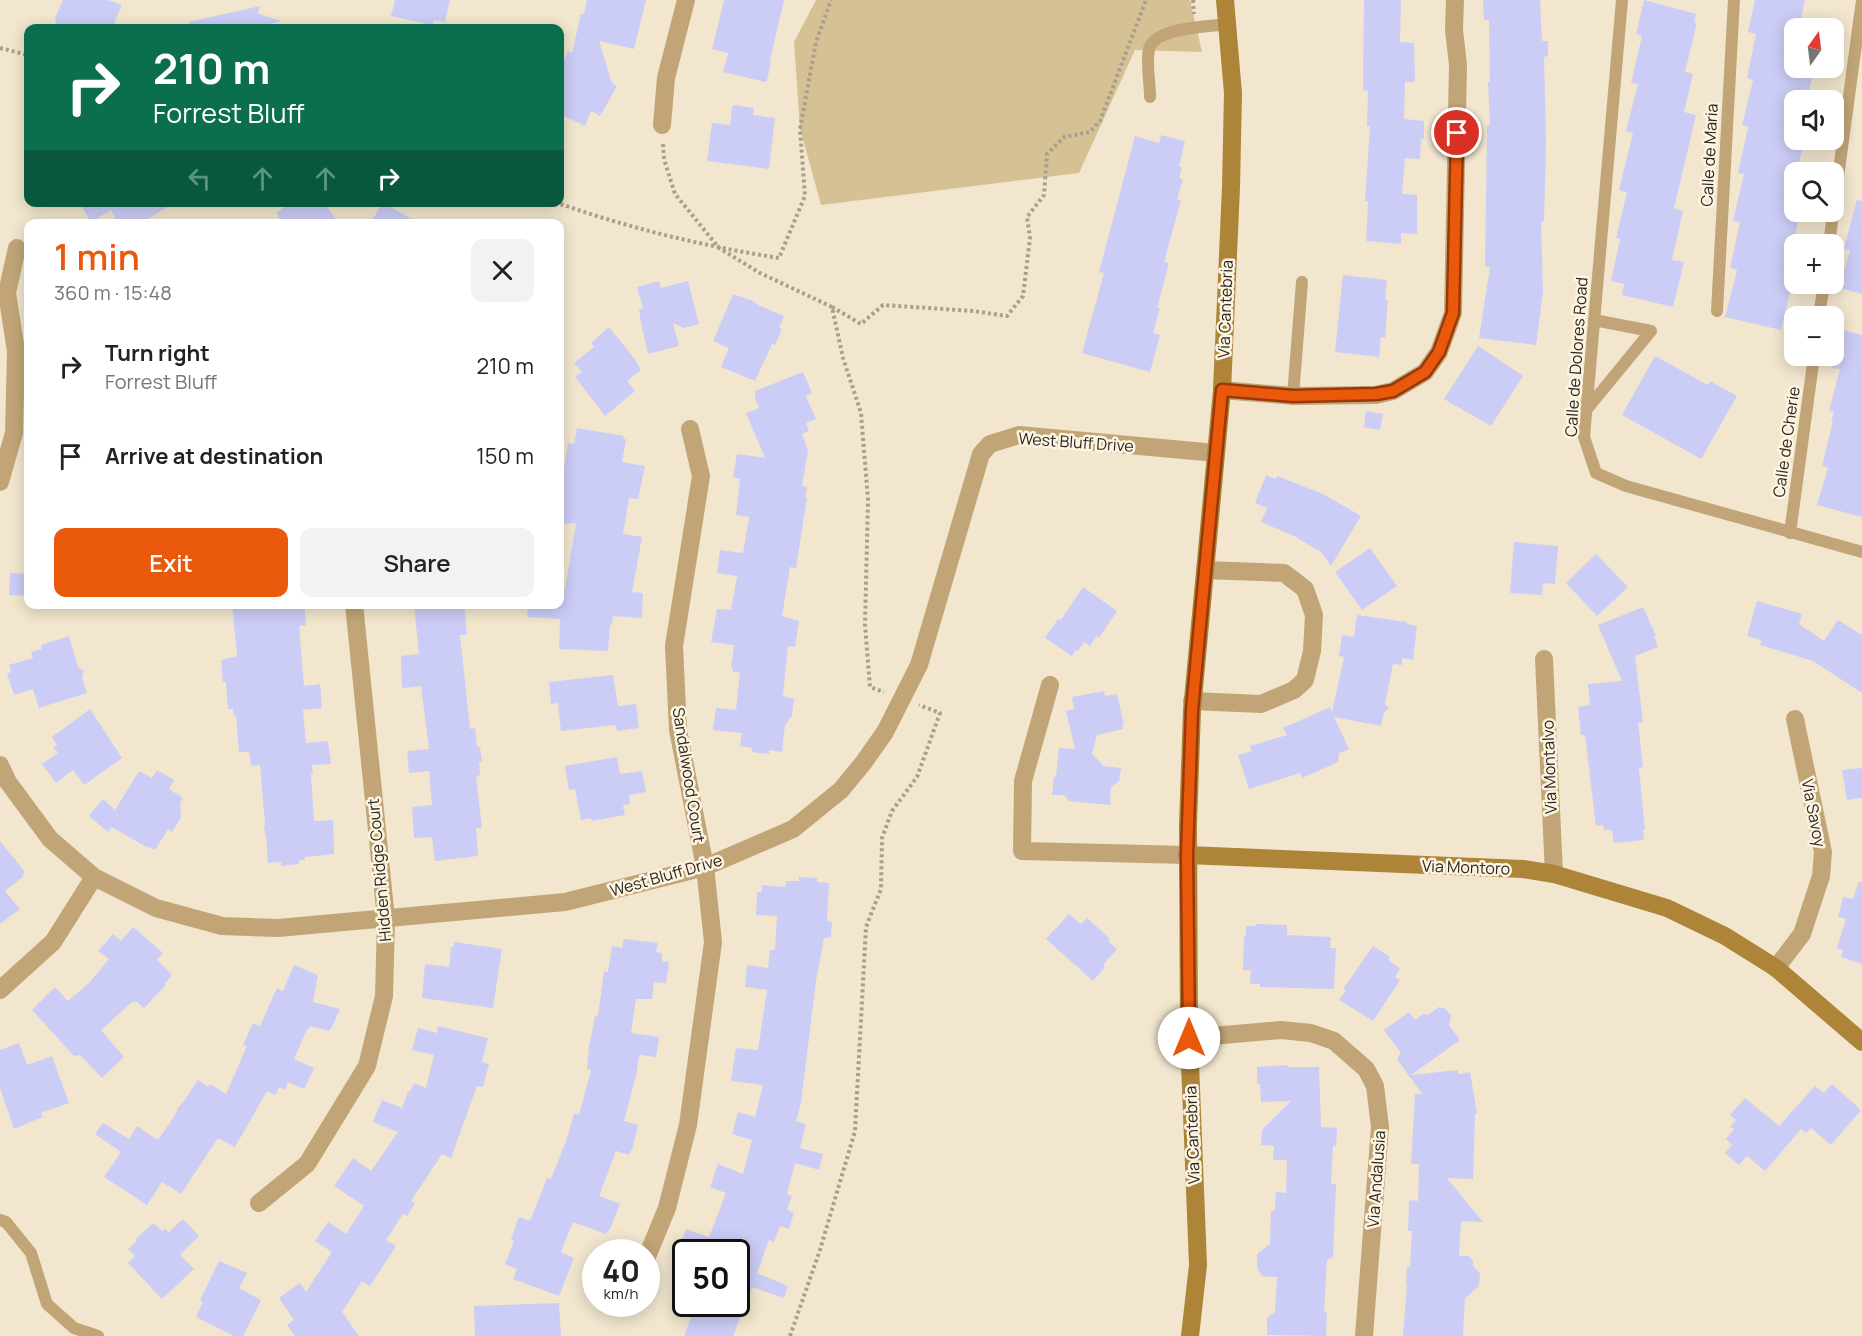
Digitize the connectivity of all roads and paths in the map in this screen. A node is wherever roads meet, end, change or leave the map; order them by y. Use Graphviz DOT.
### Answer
graph roads {
  1 [pos="686,0"];
  2 [pos="831,0"];
  3 [pos="1146,0"];
  4 [pos="1225,0"];
  5 [pos="1455,0"];
  6 [pos="1622,0"];
  7 [pos="1734,0"];
  8 [pos="1862,0"];
  9 [pos="1228,24"];
  10 [pos="0,48"];
  11 [pos="24,54"];
  12 [pos="1150,97"];
  13 [pos="662,125"];
  14 [pos="564,205"];
  15 [pos="1830,234"];
  16 [pos="17,248"];
  17 [pos="719,248"];
  18 [pos="1302,282"];
  19 [pos="832,307"];
  20 [pos="1717,311"];
  21 [pos="1594,320"];
  22 [pos="1813,366"];
  23 [pos="1222,390"];
  24 [pos="1293,396"];
  25 [pos="1587,409"];
  26 [pos="690,429"];
  27 [pos="6,439"];
  28 [pos="1216,453"];
  29 [pos="0,482"];
  30 [pos="1790,533"];
  31 [pos="1862,552"];
  32 [pos="1205,570"];
  33 [pos="355,609"];
  34 [pos="1545,659"];
  35 [pos="1050,685"];
  36 [pos="902,698"];
  37 [pos="1192,701"];
  38 [pos="1795,720"];
  39 [pos="0,765"];
  40 [pos="1187,855"];
  41 [pos="705,867"];
  42 [pos="1554,874"];
  43 [pos="94,877"];
  44 [pos="386,919"];
  45 [pos="1776,968"];
  46 [pos="0,990"];
  47 [pos="1189,1038"];
  48 [pos="1862,1042"];
  49 [pos="259,1203"];
  50 [pos="0,1220"];
  51 [pos="654,1239"];
  52 [pos="98,1336"];
  53 [pos="790,1336"];
  54 [pos="1190,1336"];
  55 [pos="1364,1336"];
  1 -- 13 [label="street"];
  2 -- 17 [label="path"];
  3 -- 19 [label="path"];
  4 -- 9 [label="main road, Via Cantebria"];
  5 -- 24 [label="street"];
  6 -- 21 [label="lane, Calle de Dolores Road"];
  7 -- 20 [label="lane, Calle de Maria"];
  8 -- 15 [label="lane"];
  9 -- 12 [label="lane"];
  9 -- 23 [label="main road, Via Cantebria"];
  10 -- 11 [label="path"];
  13 -- 17 [label="path"];
  14 -- 17 [label="path"];
  16 -- 27 [label="street"];
  17 -- 19 [label="path"];
  18 -- 24 [label="lane"];
  19 -- 36 [label="path"];
  21 -- 25 [label="lane, Calle de Dolores Road"];
  21 -- 25 [label="lane"];
  22 -- 30 [label="lane, Calle de Cherie"];
  23 -- 24 [label="street"];
  23 -- 28 [label="main road, Via Cantebria"];
  25 -- 30 [label="lane, Calle de Dolores Road"];
  26 -- 41 [label="street, Sandalwood Court"];
  27 -- 29 [label="street"];
  28 -- 32 [label="main road, Via Cantebria"];
  28 -- 36 [label="street, West Bluff Drive"];
  30 -- 31 [label="lane, Calle de Dolores Road"];
  32 -- 37 [label="main road, Via Cantebria"];
  32 -- 37 [label="street"];
  33 -- 44 [label="street, Hidden Ridge Court"];
  34 -- 42 [label="street, Via Montalvo"];
  35 -- 40 [label="street, Via Montoro"];
  36 -- 41 [label="street, West Bluff Drive"];
  36 -- 53 [label="path"];
  37 -- 40 [label="main road, Via Cantebria"];
  38 -- 45 [label="street, Via Savoy"];
  39 -- 43 [label="street, West Bluff Drive"];
  40 -- 42 [label="main road, Via Montoro"];
  40 -- 47 [label="main road, Via Cantebria"];
  41 -- 44 [label="street, West Bluff Drive"];
  41 -- 51 [label="street, Sandalwood Court"];
  42 -- 45 [label="main road, Via Montoro"];
  43 -- 44 [label="street, West Bluff Drive"];
  43 -- 46 [label="street"];
  44 -- 49 [label="street, Hidden Ridge Court"];
  45 -- 48 [label="main road, Via Montoro"];
  47 -- 54 [label="main road, Via Cantebria"];
  47 -- 55 [label="street, Via Andalusia"];
  50 -- 52 [label="lane"];
}
